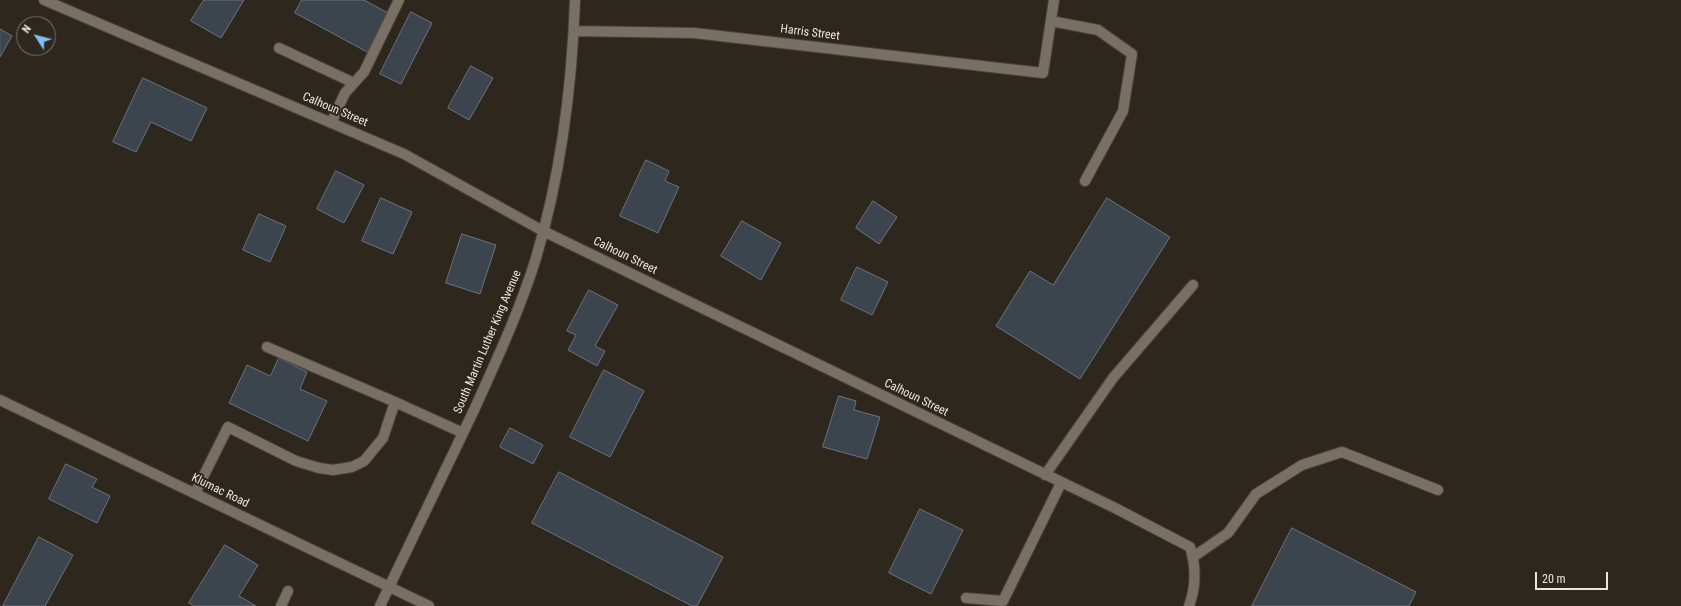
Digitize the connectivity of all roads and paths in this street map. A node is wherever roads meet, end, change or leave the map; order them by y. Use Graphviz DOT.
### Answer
graph roads {
  1 [pos="44,0"];
  2 [pos="399,0"];
  3 [pos="575,0"];
  4 [pos="1054,0"];
  5 [pos="1051,21"];
  6 [pos="574,31"];
  7 [pos="279,48"];
  8 [pos="354,83"];
  9 [pos="331,123"];
  10 [pos="1085,181"];
  11 [pos="543,231"];
  12 [pos="1193,285"];
  13 [pos="268,347"];
  14 [pos="0,400"];
  15 [pos="395,402"];
  16 [pos="463,432"];
  17 [pos="1045,475"];
  18 [pos="1062,483"];
  19 [pos="1438,490"];
  20 [pos="195,493"];
  21 [pos="1193,558"];
  22 [pos="390,587"];
  23 [pos="288,591"];
  24 [pos="966,598"];
  25 [pos="281,606"];
  26 [pos="380,606"];
  27 [pos="429,606"];
  28 [pos="1189,606"];
  1 -- 9 [label="street, Calhoun Street"];
  2 -- 8 [label="street"];
  3 -- 6 [label="street, South Martin Luther King Avenue"];
  4 -- 5 [label="street"];
  5 -- 6 [label="street, Harris Street"];
  5 -- 10 [label="street"];
  6 -- 11 [label="street, South Martin Luther King Avenue"];
  7 -- 8 [label="street"];
  8 -- 9 [label="street"];
  9 -- 11 [label="street, Calhoun Street"];
  11 -- 16 [label="street, South Martin Luther King Avenue"];
  11 -- 17 [label="street, Calhoun Street"];
  12 -- 17 [label="street"];
  13 -- 15 [label="street"];
  14 -- 20 [label="street, Klumac Road"];
  15 -- 16 [label="street"];
  15 -- 20 [label="street"];
  16 -- 22 [label="street, South Martin Luther King Avenue"];
  17 -- 18 [label="street, Calhoun Street"];
  18 -- 21 [label="street, Calhoun Street"];
  18 -- 24 [label="street"];
  19 -- 21 [label="street"];
  20 -- 22 [label="street, Klumac Road"];
  21 -- 28 [label="street"];
  22 -- 26 [label="street, South Martin Luther King Avenue"];
  22 -- 27 [label="street, Klumac Road"];
  23 -- 25 [label="street"];
}
